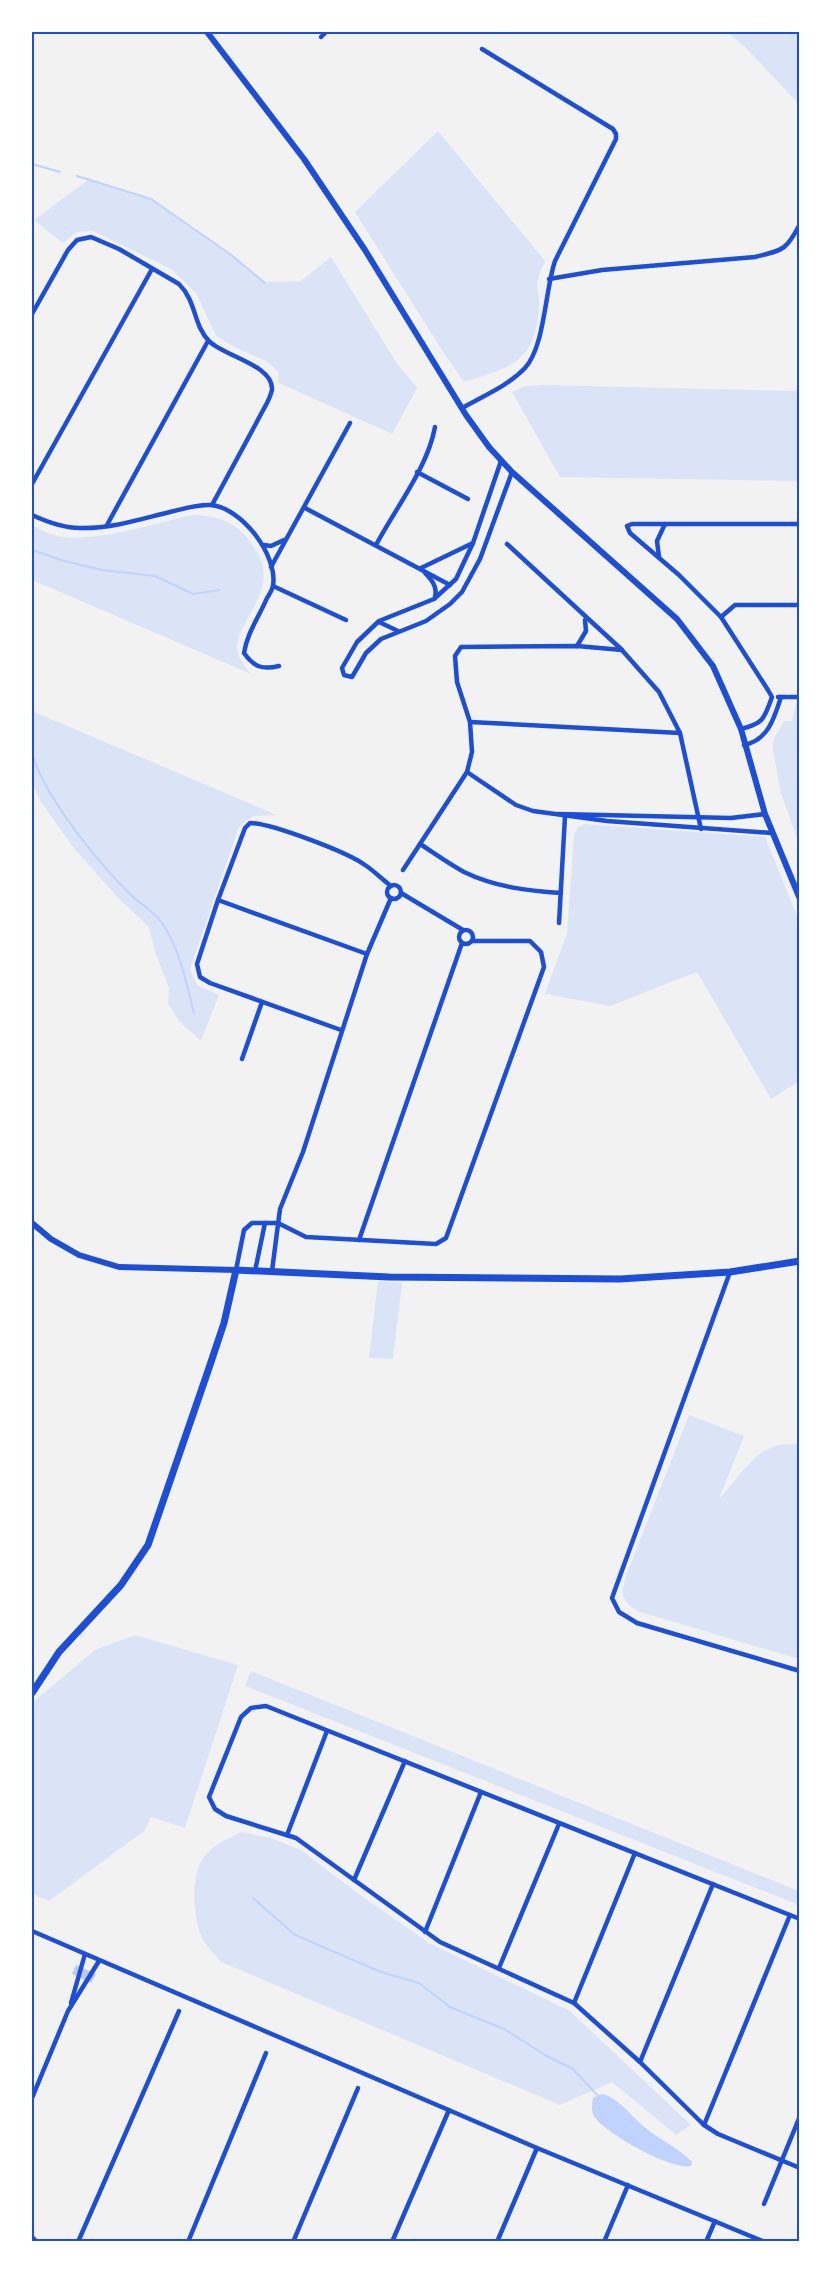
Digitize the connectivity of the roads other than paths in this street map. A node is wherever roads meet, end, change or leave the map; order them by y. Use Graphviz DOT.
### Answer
graph roads {
  1 [pos="207,32"];
  2 [pos="326,32"];
  3 [pos="321,37"];
  4 [pos="482,49"];
  5 [pos="800,224"];
  6 [pos="152,268"];
  7 [pos="549,279"];
  8 [pos="32,314"];
  9 [pos="208,341"];
  10 [pos="462,408"];
  11 [pos="350,423"];
  12 [pos="435,427"];
  13 [pos="501,461"];
  14 [pos="417,472"];
  15 [pos="512,472"];
  16 [pos="32,484"];
  17 [pos="468,499"];
  18 [pos="212,505"];
  19 [pos="305,508"];
  20 [pos="32,515"];
  21 [pos="666,524"];
  22 [pos="800,524"];
  23 [pos="107,525"];
  24 [pos="287,539"];
  25 [pos="473,543"];
  26 [pos="264,544"];
  27 [pos="507,544"];
  28 [pos="376,545"];
  29 [pos="659,557"];
  30 [pos="271,567"];
  31 [pos="421,568"];
  32 [pos="450,585"];
  33 [pos="273,586"];
  34 [pos="434,599"];
  35 [pos="800,605"];
  36 [pos="584,617"];
  37 [pos="721,617"];
  38 [pos="346,620"];
  39 [pos="379,621"];
  40 [pos="398,631"];
  41 [pos="577,646"];
  42 [pos="622,650"];
  43 [pos="279,666"];
  44 [pos="781,697"];
  45 [pos="800,697"];
  46 [pos="772,698"];
  47 [pos="470,722"];
  48 [pos="741,729"];
  49 [pos="680,733"];
  50 [pos="744,745"];
  51 [pos="467,772"];
  52 [pos="765,814"];
  53 [pos="565,815"];
  54 [pos="698,818"];
  55 [pos="700,829"];
  56 [pos="772,833"];
  57 [pos="420,844"];
  58 [pos="403,870"];
  59 [pos="391,886"];
  60 [pos="401,893"];
  61 [pos="561,893"];
  62 [pos="391,898"];
  63 [pos="800,899"];
  64 [pos="218,900"];
  65 [pos="559,923"];
  66 [pos="463,930"];
  67 [pos="472,941"];
  68 [pos="462,944"];
  69 [pos="367,954"];
  70 [pos="262,1002"];
  71 [pos="341,1030"];
  72 [pos="242,1059"];
  73 [pos="266,1222"];
  74 [pos="32,1223"];
  75 [pos="278,1223"];
  76 [pos="359,1240"];
  77 [pos="800,1262"];
  78 [pos="236,1270"];
  79 [pos="255,1271"];
  80 [pos="272,1271"];
  81 [pos="730,1272"];
  82 [pos="800,1671"];
  83 [pos="32,1694"];
  84 [pos="327,1731"];
  85 [pos="405,1761"];
  86 [pos="482,1792"];
  87 [pos="559,1824"];
  88 [pos="287,1835"];
  89 [pos="635,1853"];
  90 [pos="354,1880"];
  91 [pos="713,1884"];
  92 [pos="790,1915"];
  93 [pos="800,1919"];
  94 [pos="32,1931"];
  95 [pos="425,1932"];
  96 [pos="85,1954"];
  97 [pos="99,1961"];
  98 [pos="499,1968"];
  99 [pos="574,2003"];
  100 [pos="68,2011"];
  101 [pos="179,2011"];
  102 [pos="266,2053"];
  103 [pos="640,2062"];
  104 [pos="358,2088"];
  105 [pos="32,2098"];
  106 [pos="449,2110"];
  107 [pos="800,2116"];
  108 [pos="704,2125"];
  109 [pos="537,2148"];
  110 [pos="782,2160"];
  111 [pos="800,2168"];
  112 [pos="628,2185"];
  113 [pos="764,2204"];
  114 [pos="715,2221"];
  115 [pos="32,2237"];
  116 [pos="37,2241"];
  117 [pos="78,2241"];
  118 [pos="188,2241"];
  119 [pos="293,2241"];
  120 [pos="392,2241"];
  121 [pos="497,2241"];
  122 [pos="604,2241"];
  123 [pos="706,2241"];
  124 [pos="765,2241"];
  1 -- 10 [label="street"];
  2 -- 3 [label="street"];
  4 -- 7 [label="street"];
  5 -- 7 [label="street"];
  6 -- 8 [label="street"];
  6 -- 9 [label="street"];
  6 -- 16 [label="street"];
  7 -- 10 [label="street"];
  9 -- 18 [label="street"];
  9 -- 23 [label="street"];
  10 -- 13 [label="street"];
  11 -- 19 [label="street"];
  12 -- 14 [label="street"];
  13 -- 15 [label="street"];
  13 -- 25 [label="street"];
  14 -- 17 [label="street"];
  14 -- 28 [label="street"];
  15 -- 40 [label="street"];
  15 -- 48 [label="street"];
  18 -- 23 [label="street"];
  18 -- 26 [label="street"];
  19 -- 24 [label="street"];
  19 -- 28 [label="street"];
  20 -- 23 [label="street"];
  21 -- 22 [label="street"];
  21 -- 29 [label="street"];
  21 -- 29 [label="street"];
  24 -- 26 [label="street"];
  24 -- 30 [label="street"];
  25 -- 31 [label="street"];
  25 -- 32 [label="street"];
  26 -- 30 [label="street"];
  27 -- 36 [label="street"];
  28 -- 31 [label="street"];
  29 -- 37 [label="street"];
  30 -- 33 [label="street"];
  31 -- 32 [label="street"];
  31 -- 34 [label="street"];
  32 -- 34 [label="street"];
  33 -- 38 [label="street"];
  33 -- 43 [label="street"];
  34 -- 39 [label="street"];
  35 -- 37 [label="street"];
  36 -- 41 [label="street"];
  36 -- 42 [label="street"];
  37 -- 46 [label="street"];
  39 -- 40 [label="street"];
  39 -- 40 [label="street"];
  41 -- 42 [label="street"];
  41 -- 47 [label="street"];
  42 -- 49 [label="street"];
  44 -- 45 [label="street"];
  44 -- 46 [label="street"];
  44 -- 50 [label="street"];
  46 -- 48 [label="street"];
  47 -- 49 [label="street"];
  47 -- 51 [label="street"];
  48 -- 50 [label="street"];
  49 -- 54 [label="street"];
  50 -- 52 [label="street"];
  51 -- 53 [label="street"];
  51 -- 57 [label="street"];
  52 -- 54 [label="street"];
  52 -- 56 [label="street"];
  53 -- 54 [label="street"];
  53 -- 55 [label="street"];
  53 -- 61 [label="street"];
  54 -- 55 [label="street"];
  55 -- 56 [label="street"];
  56 -- 63 [label="street"];
  57 -- 58 [label="street"];
  57 -- 61 [label="street"];
  59 -- 60 [label="street"];
  59 -- 62 [label="street"];
  59 -- 64 [label="street"];
  60 -- 62 [label="street"];
  60 -- 66 [label="street"];
  61 -- 65 [label="street"];
  62 -- 69 [label="street"];
  64 -- 69 [label="street"];
  64 -- 70 [label="street"];
  66 -- 67 [label="street"];
  66 -- 68 [label="street"];
  67 -- 68 [label="street"];
  67 -- 76 [label="street"];
  68 -- 76 [label="street"];
  69 -- 71 [label="street"];
  70 -- 71 [label="street"];
  70 -- 72 [label="street"];
  71 -- 75 [label="street"];
  73 -- 75 [label="street"];
  73 -- 78 [label="street"];
  73 -- 79 [label="street"];
  74 -- 78 [label="street"];
  75 -- 76 [label="street"];
  75 -- 80 [label="street"];
  77 -- 81 [label="main road"];
  78 -- 79 [label="main road"];
  78 -- 83 [label="main road"];
  79 -- 80 [label="main road"];
  80 -- 81 [label="main road"];
  81 -- 82 [label="street"];
  84 -- 85 [label="street"];
  84 -- 88 [label="street"];
  84 -- 88 [label="street"];
  85 -- 86 [label="street"];
  85 -- 90 [label="street"];
  86 -- 87 [label="street"];
  86 -- 95 [label="street"];
  87 -- 89 [label="street"];
  87 -- 98 [label="street"];
  88 -- 90 [label="street"];
  89 -- 91 [label="street"];
  89 -- 99 [label="street"];
  90 -- 95 [label="street"];
  91 -- 92 [label="street"];
  91 -- 103 [label="street"];
  92 -- 93 [label="street"];
  92 -- 108 [label="street"];
  94 -- 96 [label="street"];
  95 -- 98 [label="street"];
  96 -- 97 [label="street"];
  96 -- 100 [label="street"];
  97 -- 100 [label="street"];
  97 -- 106 [label="street"];
  98 -- 99 [label="street"];
  99 -- 103 [label="street"];
  100 -- 105 [label="street"];
  101 -- 117 [label="street"];
  102 -- 118 [label="street"];
  103 -- 108 [label="street"];
  104 -- 119 [label="street"];
  106 -- 109 [label="street"];
  106 -- 120 [label="street"];
  107 -- 110 [label="street"];
  108 -- 110 [label="street"];
  109 -- 112 [label="street"];
  109 -- 121 [label="street"];
  110 -- 111 [label="street"];
  110 -- 113 [label="street"];
  112 -- 114 [label="street"];
  112 -- 122 [label="street"];
  114 -- 123 [label="street"];
  114 -- 124 [label="street"];
  115 -- 116 [label="street"];
}
